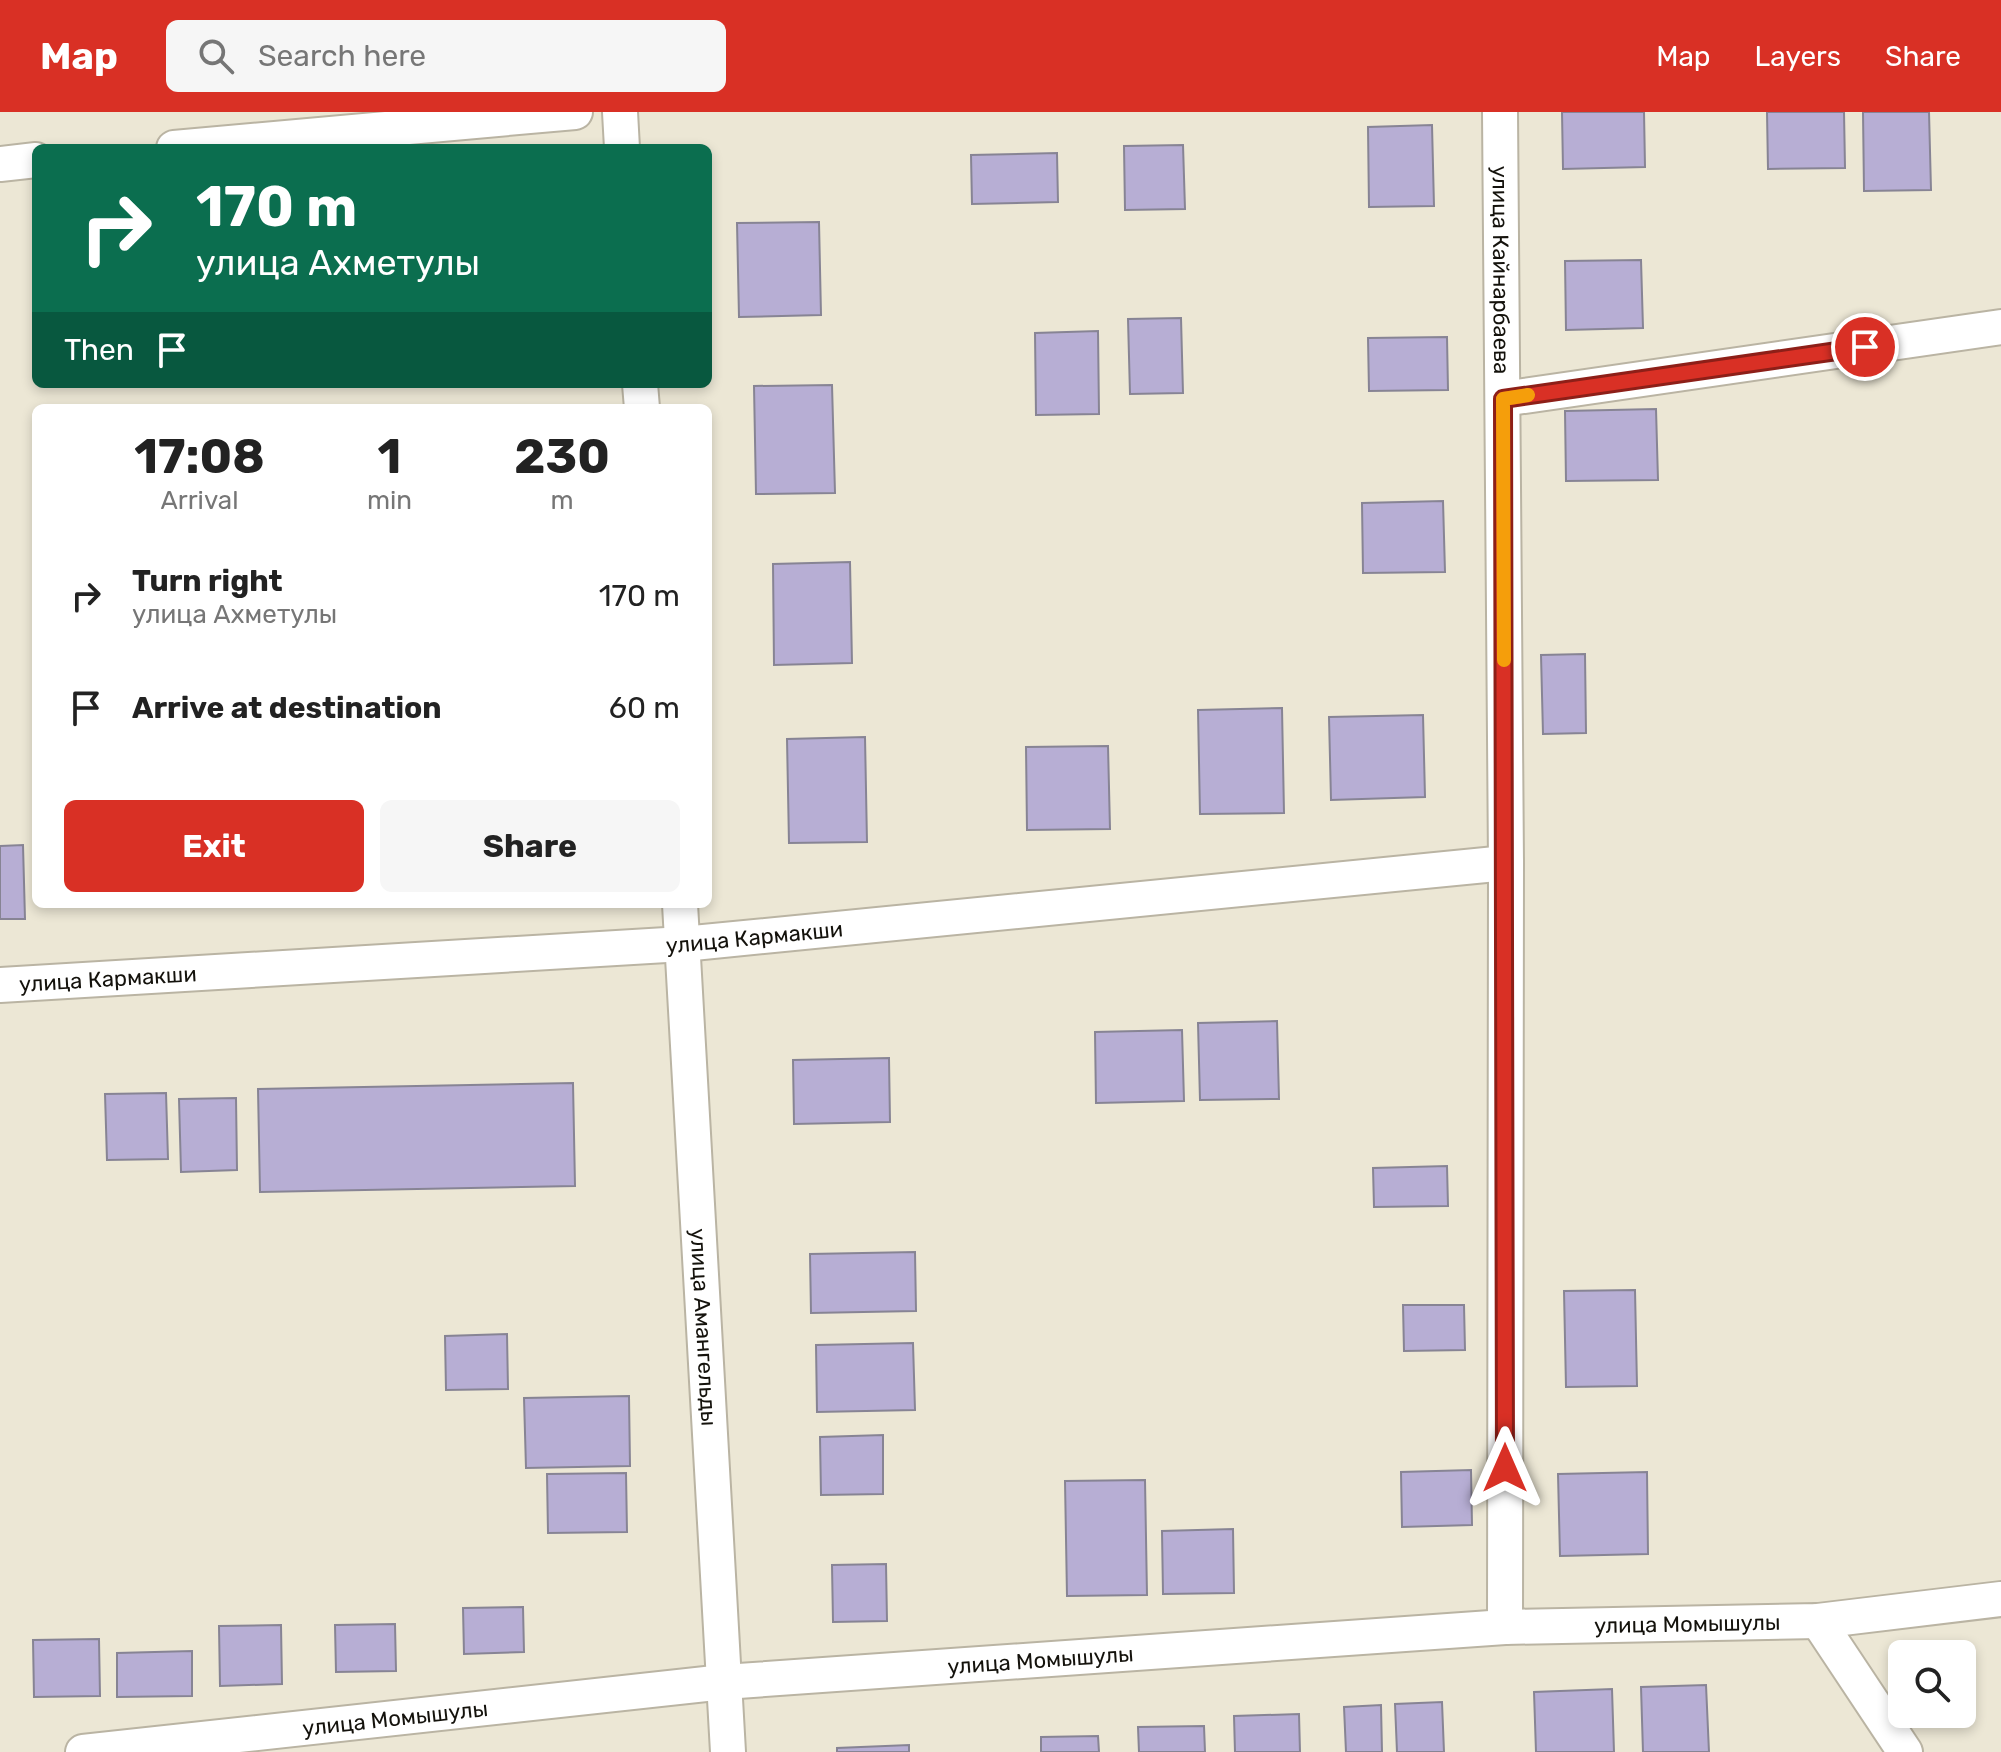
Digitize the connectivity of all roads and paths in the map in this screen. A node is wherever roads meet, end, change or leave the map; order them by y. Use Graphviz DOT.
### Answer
graph roads {
  1 [pos="575,112"];
  2 [pos="620,112"];
  3 [pos="1500,112"];
  4 [pos="219,144"];
  5 [pos="622,144"];
  6 [pos="32,160"];
  7 [pos="0,164"];
  8 [pos="2001,327"];
  9 [pos="1503,399"];
  10 [pos="1506,863"];
  11 [pos="680,908"];
  12 [pos="683,944"];
  13 [pos="0,985"];
  14 [pos="2001,1599"];
  15 [pos="1818,1621"];
  16 [pos="1505,1627"];
  17 [pos="724,1682"];
  18 [pos="83,1752"];
  19 [pos="728,1752"];
  20 [pos="1905,1752"];
  1 -- 4 [label="street"];
  2 -- 5 [label="street"];
  3 -- 9 [label="street, улица Кайнарбаева"];
  6 -- 7 [label="street"];
  8 -- 9 [label="street"];
  9 -- 10 [label="street, улица Кайнарбаева"];
  10 -- 12 [label="street, улица Кармакши"];
  10 -- 16 [label="street, улица Кайнарбаева"];
  11 -- 12 [label="street, улица Амангельды"];
  12 -- 13 [label="street, улица Кармакши"];
  12 -- 17 [label="street, улица Амангельды"];
  14 -- 15 [label="street, улица Момышулы"];
  15 -- 16 [label="street, улица Момышулы"];
  15 -- 20 [label="street"];
  16 -- 17 [label="street, улица Момышулы"];
  17 -- 18 [label="street, улица Момышулы"];
  17 -- 19 [label="street, улица Амангельды"];
}
